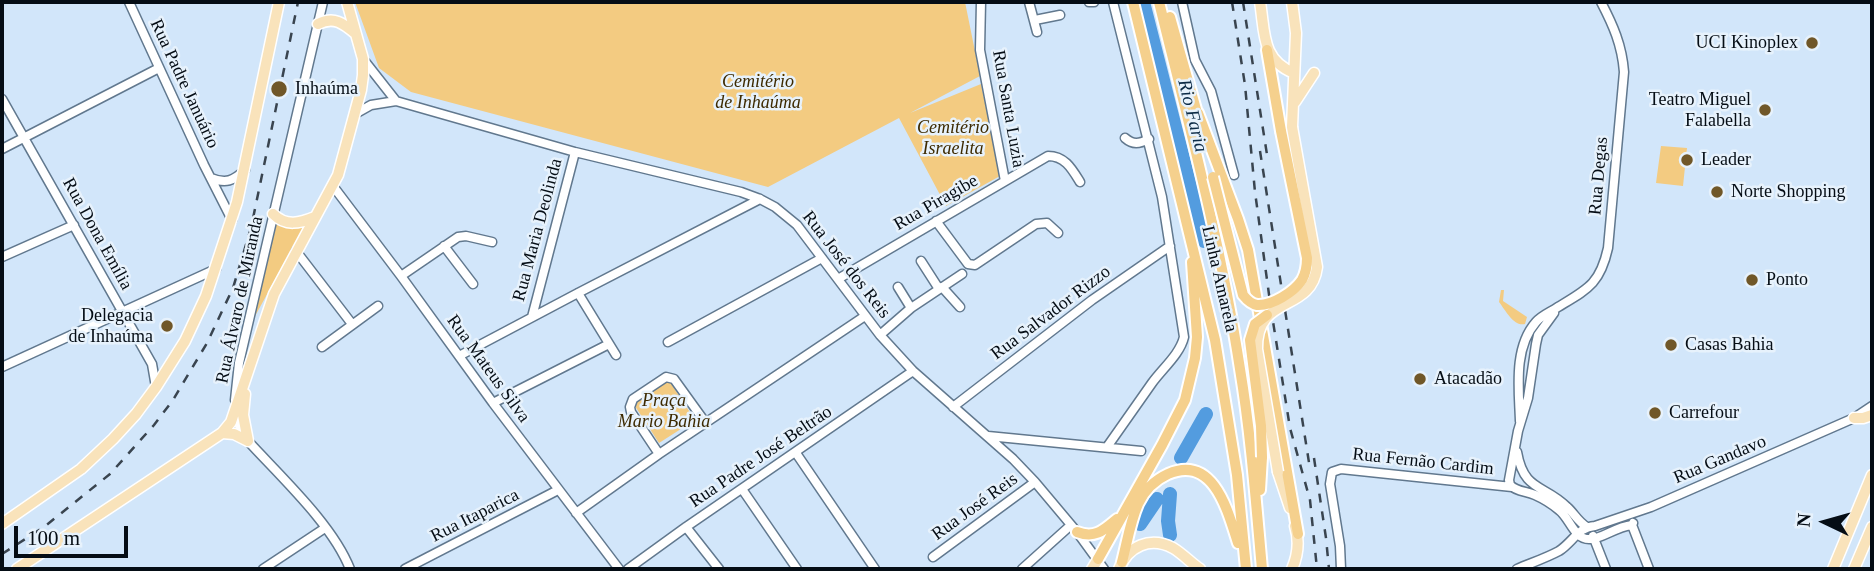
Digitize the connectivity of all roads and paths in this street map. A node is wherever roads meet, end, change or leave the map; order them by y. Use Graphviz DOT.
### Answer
graph roads {
  1 [pos="129,2"];
  2 [pos="279,2"];
  3 [pos="323,2"];
  4 [pos="347,2"];
  5 [pos="981,2"];
  6 [pos="1029,2"];
  7 [pos="1113,2"];
  8 [pos="1133,2"];
  9 [pos="1159,2"];
  10 [pos="1165,2"];
  11 [pos="1182,2"];
  12 [pos="1261,2"];
  13 [pos="1292,2"];
  14 [pos="1598,2"];
  15 [pos="1060,15"];
  16 [pos="1034,19"];
  17 [pos="318,24"];
  18 [pos="1037,32"];
  19 [pos="356,35"];
  20 [pos="1267,50"];
  21 [pos="363,60"];
  22 [pos="159,68"];
  23 [pos="1294,73"];
  24 [pos="1314,73"];
  25 [pos="2,99"];
  26 [pos="396,101"];
  27 [pos="1293,105"];
  28 [pos="1198,113"];
  29 [pos="355,114"];
  30 [pos="1287,129"];
  31 [pos="24,137"];
  32 [pos="1125,138"];
  33 [pos="1149,139"];
  34 [pos="2,149"];
  35 [pos="575,152"];
  36 [pos="245,170"];
  37 [pos="1234,175"];
  38 [pos="211,178"];
  39 [pos="1005,181"];
  40 [pos="1080,182"];
  41 [pos="332,186"];
  42 [pos="760,199"];
  43 [pos="274,214"];
  44 [pos="315,217"];
  45 [pos="232,220"];
  46 [pos="936,221"];
  47 [pos="74,225"];
  48 [pos="1189,231"];
  49 [pos="1058,233"];
  50 [pos="492,242"];
  51 [pos="444,246"];
  52 [pos="1170,246"];
  53 [pos="296,251"];
  54 [pos="2,257"];
  55 [pos="822,258"];
  56 [pos="921,261"];
  57 [pos="216,269"];
  58 [pos="962,274"];
  59 [pos="401,276"];
  60 [pos="838,279"];
  61 [pos="473,284"];
  62 [pos="898,287"];
  63 [pos="941,288"];
  64 [pos="578,293"];
  65 [pos="378,306"];
  66 [pos="960,307"];
  67 [pos="911,308"];
  68 [pos="1557,308"];
  69 [pos="123,311"];
  70 [pos="1267,315"];
  71 [pos="865,316"];
  72 [pos="532,317"];
  73 [pos="352,324"];
  74 [pos="880,335"];
  75 [pos="668,342"];
  76 [pos="1525,342"];
  77 [pos="610,344"];
  78 [pos="322,347"];
  79 [pos="617,355"];
  80 [pos="459,356"];
  81 [pos="2,367"];
  82 [pos="913,371"];
  83 [pos="248,372"];
  84 [pos="156,387"];
  85 [pos="1529,392"];
  86 [pos="493,403"];
  87 [pos="1872,406"];
  88 [pos="953,407"];
  89 [pos="234,414"];
  90 [pos="1872,415"];
  91 [pos="1854,418"];
  92 [pos="1520,421"];
  93 [pos="705,422"];
  94 [pos="222,433"];
  95 [pos="988,436"];
  96 [pos="248,442"];
  97 [pos="1516,446"];
  98 [pos="1107,447"];
  99 [pos="1141,451"];
  100 [pos="796,453"];
  101 [pos="659,454"];
  102 [pos="1872,475"];
  103 [pos="1510,477"];
  104 [pos="1529,480"];
  105 [pos="1035,482"];
  106 [pos="1512,487"];
  107 [pos="742,489"];
  108 [pos="558,490"];
  109 [pos="1524,491"];
  110 [pos="1635,512"];
  111 [pos="576,513"];
  112 [pos="1122,516"];
  113 [pos="2,524"];
  114 [pos="1591,526"];
  115 [pos="1632,526"];
  116 [pos="686,527"];
  117 [pos="1872,527"];
  118 [pos="326,528"];
  119 [pos="1074,529"];
  120 [pos="1259,531"];
  121 [pos="1577,533"];
  122 [pos="1298,534"];
  123 [pos="1593,539"];
  124 [pos="933,557"];
  125 [pos="1245,563"];
  126 [pos="1098,566"];
  127 [pos="1120,566"];
  128 [pos="17,569"];
  129 [pos="263,569"];
  130 [pos="350,569"];
  131 [pos="405,569"];
  132 [pos="619,569"];
  133 [pos="628,569"];
  134 [pos="719,569"];
  135 [pos="797,569"];
  136 [pos="875,569"];
  137 [pos="1022,569"];
  138 [pos="1200,569"];
  139 [pos="1262,569"];
  140 [pos="1292,569"];
  141 [pos="1341,569"];
  142 [pos="1517,569"];
  143 [pos="1606,569"];
  144 [pos="1649,569"];
  145 [pos="1833,569"];
  146 [pos="1854,569"];
  1 -- 22 [label="street, Rua Padre Januário"];
  2 -- 36 [label="main road"];
  3 -- 17 [label="street, Rua Álvaro de Miranda"];
  4 -- 19 [label="main road"];
  5 -- 39 [label="street, Rua Santa Luzia"];
  6 -- 16 [label="street"];
  7 -- 33 [label="street"];
  8 -- 48 [label="highway, Linha Amarela"];
  9 -- 120 [label="highway, Linha Amarela"];
  10 -- 28 [label="highway"];
  11 -- 37 [label="street"];
  12 -- 20 [label="main road"];
  13 -- 23 [label="main road"];
  14 -- 68 [label="street, Rua Degas"];
  15 -- 16 [label="street"];
  16 -- 18 [label="street"];
  17 -- 19 [label="main road"];
  17 -- 43 [label="street, Rua Álvaro de Miranda"];
  19 -- 21 [label="main road"];
  20 -- 23 [label="main road"];
  20 -- 30 [label="highway"];
  21 -- 26 [label="street"];
  21 -- 29 [label="main road"];
  22 -- 31 [label="street"];
  22 -- 38 [label="street, Rua Padre Januário"];
  23 -- 27 [label="main road"];
  24 -- 27 [label="main road"];
  25 -- 31 [label="street, Rua Dona Emília"];
  26 -- 29 [label="street"];
  26 -- 35 [label="street, Rua José dos Reis"];
  27 -- 30 [label="main road"];
  28 -- 30 [label="highway, bridge"];
  28 -- 122 [label="highway"];
  29 -- 41 [label="main road"];
  30 -- 70 [label="main road, bridge"];
  31 -- 34 [label="street"];
  31 -- 47 [label="street, Rua Dona Emília"];
  32 -- 33 [label="street"];
  33 -- 52 [label="street"];
  35 -- 42 [label="street, Rua José dos Reis"];
  35 -- 72 [label="street, Rua Maria Deolinda"];
  36 -- 38 [label="street"];
  36 -- 45 [label="main road"];
  38 -- 45 [label="street, Rua Padre Januário"];
  39 -- 40 [label="street, Rua Piragibe"];
  39 -- 46 [label="street, Rua Piragibe"];
  41 -- 44 [label="main road"];
  41 -- 59 [label="street, Rua Mateus Silva"];
  42 -- 55 [label="street, Rua José dos Reis"];
  42 -- 64 [label="street"];
  43 -- 44 [label="main road"];
  43 -- 89 [label="street, Rua Álvaro de Miranda"];
  44 -- 53 [label="main road"];
  45 -- 57 [label="main road"];
  46 -- 49 [label="street"];
  46 -- 60 [label="street, Rua Piragibe"];
  47 -- 54 [label="street"];
  47 -- 69 [label="street, Rua Dona Emília"];
  48 -- 112 [label="highway"];
  48 -- 125 [label="highway, Linha Amarela"];
  50 -- 51 [label="street"];
  51 -- 59 [label="street"];
  51 -- 61 [label="street"];
  52 -- 88 [label="street, Rua Salvador Rizzo"];
  52 -- 98 [label="street"];
  53 -- 73 [label="street"];
  53 -- 83 [label="main road"];
  55 -- 60 [label="street, Rua José dos Reis"];
  55 -- 75 [label="street"];
  56 -- 63 [label="street"];
  57 -- 69 [label="street"];
  57 -- 84 [label="main road"];
  58 -- 63 [label="street"];
  59 -- 80 [label="street, Rua Mateus Silva"];
  60 -- 71 [label="street, Rua José dos Reis"];
  62 -- 67 [label="street"];
  63 -- 66 [label="street"];
  63 -- 67 [label="street"];
  64 -- 72 [label="street"];
  64 -- 77 [label="street"];
  65 -- 73 [label="street"];
  67 -- 74 [label="street"];
  68 -- 76 [label="street, Rua Degas"];
  68 -- 85 [label="street, Rua Degas"];
  69 -- 81 [label="street"];
  69 -- 84 [label="street, Rua Dona Emília"];
  70 -- 120 [label="highway, bridge"];
  70 -- 122 [label="main road, bridge"];
  71 -- 74 [label="street, Rua José dos Reis"];
  71 -- 93 [label="street"];
  72 -- 80 [label="street"];
  73 -- 78 [label="street"];
  74 -- 82 [label="street, Rua José dos Reis"];
  76 -- 85 [label="street"];
  76 -- 92 [label="street, Rua Degas"];
  77 -- 79 [label="street"];
  77 -- 86 [label="street"];
  80 -- 86 [label="street, Rua Mateus Silva"];
  82 -- 88 [label="street, Rua José dos Reis"];
  82 -- 100 [label="street, Rua Padre José Beltrão"];
  83 -- 89 [label="main road"];
  83 -- 96 [label="main road"];
  84 -- 113 [label="main road"];
  85 -- 92 [label="street, Rua Degas"];
  86 -- 108 [label="street, Rua Mateus Silva"];
  87 -- 91 [label="street, Rua Gandavo"];
  88 -- 95 [label="street, Rua José dos Reis"];
  89 -- 94 [label="main road"];
  89 -- 96 [label="street"];
  90 -- 91 [label="main road"];
  91 -- 110 [label="street, Rua Gandavo"];
  92 -- 97 [label="street, Rua Degas"];
  93 -- 101 [label="street"];
  93 -- 101 [label="street"];
  94 -- 96 [label="main road"];
  94 -- 128 [label="main road"];
  95 -- 98 [label="street"];
  95 -- 105 [label="street, Rua José dos Reis"];
  96 -- 118 [label="street"];
  97 -- 103 [label="street, Rua Degas"];
  97 -- 104 [label="street, Rua Degas"];
  98 -- 99 [label="street"];
  100 -- 107 [label="street, Rua Padre José Beltrão"];
  100 -- 136 [label="street"];
  101 -- 111 [label="street"];
  102 -- 145 [label="main road"];
  103 -- 104 [label="street"];
  103 -- 106 [label="street"];
  104 -- 109 [label="street"];
  104 -- 114 [label="street"];
  105 -- 119 [label="street, Rua José dos Reis"];
  105 -- 124 [label="street, Rua José Reis"];
  106 -- 109 [label="street"];
  106 -- 141 [label="street, Rua Fernão Cardim"];
  107 -- 116 [label="street, Rua Padre José Beltrão"];
  107 -- 135 [label="street"];
  108 -- 111 [label="street, Rua Mateus Silva"];
  108 -- 131 [label="street, Rua Itaparica"];
  109 -- 121 [label="street"];
  110 -- 114 [label="street, Rua Gandavo"];
  110 -- 115 [label="street"];
  111 -- 132 [label="street, Rua Mateus Silva"];
  112 -- 119 [label="highway"];
  112 -- 126 [label="highway"];
  114 -- 121 [label="street, Rua Gandavo"];
  114 -- 123 [label="street"];
  115 -- 123 [label="street"];
  115 -- 144 [label="street"];
  116 -- 133 [label="street, Rua Padre José Beltrão"];
  116 -- 134 [label="street"];
  117 -- 146 [label="main road"];
  118 -- 129 [label="street"];
  118 -- 130 [label="street"];
  119 -- 126 [label="street, Rua José dos Reis"];
  119 -- 137 [label="street"];
  120 -- 139 [label="highway, Linha Amarela"];
  121 -- 123 [label="street"];
  121 -- 142 [label="street, Rua Gandavo"];
  122 -- 140 [label="main road"];
  123 -- 143 [label="street"];
  125 -- 127 [label="highway"];
  127 -- 138 [label="main road"];
}
